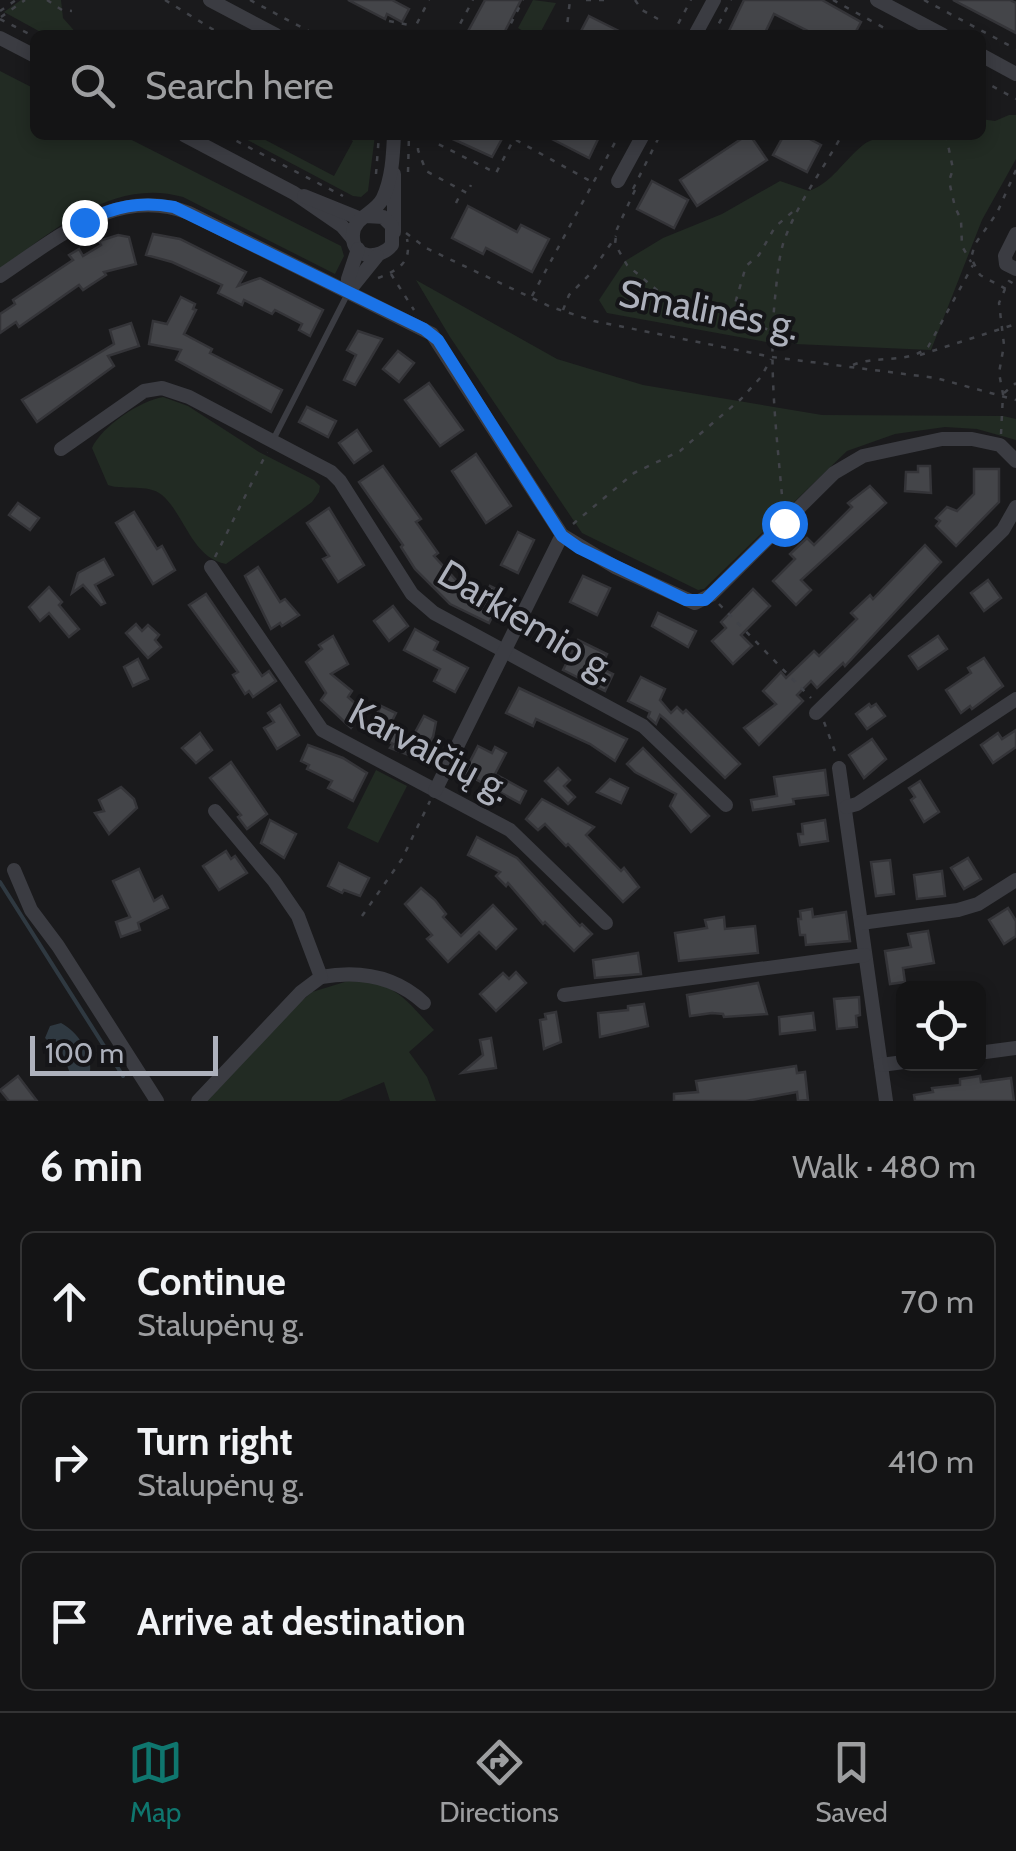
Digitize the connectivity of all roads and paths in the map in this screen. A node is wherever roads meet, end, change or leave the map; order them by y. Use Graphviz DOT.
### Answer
graph roads {
  1 [pos="16,0"];
  2 [pos="25,0"];
  3 [pos="47,0"];
  4 [pos="166,0"];
  5 [pos="210,0"];
  6 [pos="250,0"];
  7 [pos="429,0"];
  8 [pos="473,0"];
  9 [pos="523,0"];
  10 [pos="570,0"];
  11 [pos="586,0"];
  12 [pos="611,0"];
  13 [pos="635,0"];
  14 [pos="714,0"];
  15 [pos="731,0"];
  16 [pos="833,0"];
  17 [pos="878,0"];
  18 [pos="925,0"];
  19 [pos="684,1"];
  20 [pos="690,2"];
  21 [pos="0,11"];
  22 [pos="72,12"];
  23 [pos="0,18"];
  24 [pos="658,20"];
  25 [pos="388,21"];
  26 [pos="415,26"];
  27 [pos="213,30"];
  28 [pos="267,30"];
  29 [pos="307,30"];
  30 [pos="413,30"];
  31 [pos="457,30"];
  32 [pos="508,30"];
  33 [pos="567,30"];
  34 [pos="675,30"];
  35 [pos="699,30"];
  36 [pos="716,30"];
  37 [pos="888,30"];
  38 [pos="934,30"];
  39 [pos="981,30"];
  40 [pos="986,33"];
  41 [pos="30,34"];
  42 [pos="0,38"];
  43 [pos="1016,49"];
  44 [pos="30,53"];
  45 [pos="986,58"];
  46 [pos="1016,74"];
  47 [pos="986,83"];
  48 [pos="1016,99"];
  49 [pos="193,140"];
  50 [pos="234,140"];
  51 [pos="379,140"];
  52 [pos="394,140"];
  53 [pos="418,140"];
  54 [pos="433,140"];
  55 [pos="514,140"];
  56 [pos="521,140"];
  57 [pos="616,140"];
  58 [pos="642,140"];
  59 [pos="657,140"];
  60 [pos="839,140"];
  61 [pos="947,140"];
  62 [pos="506,154"];
  63 [pos="512,158"];
  64 [pos="392,169"];
  65 [pos="1016,170"];
  66 [pos="594,183"];
  67 [pos="471,185"];
  68 [pos="628,187"];
  69 [pos="374,188"];
  70 [pos="462,191"];
  71 [pos="294,194"];
  72 [pos="347,198"];
  73 [pos="456,203"];
  74 [pos="799,206"];
  75 [pos="364,218"];
  76 [pos="400,232"];
  77 [pos="616,234"];
  78 [pos="1016,234"];
  79 [pos="355,244"];
  80 [pos="377,256"];
  81 [pos="973,264"];
  82 [pos="1016,269"];
  83 [pos="390,273"];
  84 [pos="0,276"];
  85 [pos="401,278"];
  86 [pos="369,279"];
  87 [pos="396,282"];
  88 [pos="540,282"];
  89 [pos="1016,285"];
  90 [pos="548,286"];
  91 [pos="1006,289"];
  92 [pos="348,292"];
  93 [pos="532,298"];
  94 [pos="562,312"];
  95 [pos="732,314"];
  96 [pos="420,320"];
  97 [pos="1016,324"];
  98 [pos="772,331"];
  99 [pos="1002,331"];
  100 [pos="919,355"];
  101 [pos="772,358"];
  102 [pos="851,366"];
  103 [pos="1016,384"];
  104 [pos="1003,394"];
  105 [pos="1016,400"];
  106 [pos="272,442"];
  107 [pos="61,449"];
  108 [pos="1009,453"];
  109 [pos="1016,507"];
  110 [pos="784,523"];
  111 [pos="562,536"];
  112 [pos="210,567"];
  113 [pos="711,595"];
  114 [pos="503,651"];
  115 [pos="1016,700"];
  116 [pos="819,711"];
  117 [pos="840,768"];
  118 [pos="435,790"];
  119 [pos="726,805"];
  120 [pos="846,806"];
  121 [pos="215,811"];
  122 [pos="14,870"];
  123 [pos="1016,880"];
  124 [pos="362,916"];
  125 [pos="606,922"];
  126 [pos="860,923"];
  127 [pos="865,955"];
  128 [pos="321,977"];
  129 [pos="564,995"];
  130 [pos="424,1004"];
  131 [pos="1016,1048"];
  132 [pos="986,1051"];
  133 [pos="896,1063"];
  134 [pos="881,1065"];
  135 [pos="157,1101"];
  136 [pos="198,1101"];
  137 [pos="886,1101"];
  1 -- 21 [label="path"];
  2 -- 23 [label="path"];
  3 -- 22 [label="path"];
  4 -- 27 [label="path"];
  5 -- 28 [label="street"];
  6 -- 29 [label="path"];
  7 -- 26 [label="path"];
  8 -- 31 [label="path"];
  9 -- 32 [label="path"];
  10 -- 33 [label="path"];
  11 -- 12 [label="path"];
  13 -- 24 [label="path"];
  14 -- 35 [label="street"];
  15 -- 36 [label="path"];
  16 -- 37 [label="path"];
  17 -- 38 [label="street"];
  18 -- 39 [label="path"];
  19 -- 20 [label="path"];
  20 -- 34 [label="path"];
  23 -- 41 [label="path"];
  25 -- 26 [label="path"];
  26 -- 30 [label="path"];
  40 -- 43 [label="path"];
  42 -- 44 [label="street"];
  45 -- 46 [label="street"];
  47 -- 48 [label="path"];
  49 -- 71 [label="street"];
  50 -- 72 [label="path"];
  51 -- 69 [label="path"];
  52 -- 64 [label="street"];
  53 -- 70 [label="path"];
  54 -- 62 [label="path"];
  55 -- 62 [label="path"];
  56 -- 66 [label="path"];
  57 -- 66 [label="path"];
  58 -- 68 [label="street"];
  59 -- 68 [label="path"];
  60 -- 74 [label="path"];
  61 -- 81 [label="path"];
  62 -- 63 [label="path"];
  64 -- 75 [label="street"];
  64 -- 76 [label="street"];
  65 -- 81 [label="path"];
  66 -- 88 [label="path"];
  67 -- 70 [label="path"];
  68 -- 77 [label="path"];
  70 -- 73 [label="path"];
  71 -- 75 [label="street"];
  71 -- 79 [label="street"];
  74 -- 95 [label="path"];
  74 -- 98 [label="path"];
  75 -- 76 [label="street"];
  75 -- 79 [label="street"];
  76 -- 80 [label="street"];
  76 -- 83 [label="path"];
  76 -- 93 [label="path, Smalinės g."];
  77 -- 94 [label="path"];
  77 -- 95 [label="path"];
  78 -- 82 [label="street"];
  79 -- 80 [label="street"];
  79 -- 92 [label="street"];
  80 -- 92 [label="street"];
  81 -- 91 [label="path"];
  81 -- 100 [label="path"];
  83 -- 86 [label="path"];
  83 -- 87 [label="path"];
  84 -- 92 [label="street"];
  85 -- 87 [label="path"];
  87 -- 96 [label="path"];
  88 -- 90 [label="path"];
  88 -- 93 [label="path"];
  89 -- 91 [label="path"];
  91 -- 99 [label="path"];
  92 -- 106 [label="lane"];
  92 -- 111 [label="street"];
  93 -- 94 [label="path, Smalinės g."];
  94 -- 101 [label="path, Smalinės g."];
  95 -- 98 [label="path"];
  97 -- 99 [label="path"];
  98 -- 101 [label="path"];
  99 -- 100 [label="path"];
  99 -- 104 [label="path"];
  100 -- 102 [label="path"];
  101 -- 102 [label="path, Smalinės g."];
  101 -- 110 [label="path"];
  101 -- 111 [label="path"];
  102 -- 104 [label="path, Smalinės g."];
  103 -- 104 [label="path"];
  104 -- 105 [label="path, Smalinės g."];
  104 -- 108 [label="path"];
  106 -- 107 [label="street, Darkiemio g."];
  106 -- 112 [label="path"];
  106 -- 114 [label="street, Darkiemio g."];
  108 -- 110 [label="street"];
  109 -- 116 [label="street"];
  110 -- 113 [label="street"];
  111 -- 113 [label="street"];
  111 -- 114 [label="street"];
  112 -- 118 [label="street, Karvaičių g."];
  113 -- 116 [label="path"];
  114 -- 118 [label="street"];
  114 -- 119 [label="street, Darkiemio g."];
  115 -- 120 [label="street"];
  116 -- 117 [label="path"];
  117 -- 120 [label="street"];
  118 -- 124 [label="path"];
  118 -- 125 [label="street, Karvaičių g."];
  120 -- 126 [label="street"];
  121 -- 128 [label="street"];
  122 -- 135 [label="street"];
  123 -- 126 [label="street"];
  126 -- 127 [label="street"];
  127 -- 129 [label="street"];
  127 -- 134 [label="street"];
  128 -- 130 [label="street"];
  128 -- 136 [label="street"];
  131 -- 132 [label="street"];
  133 -- 134 [label="street"];
  134 -- 137 [label="street"];
}
